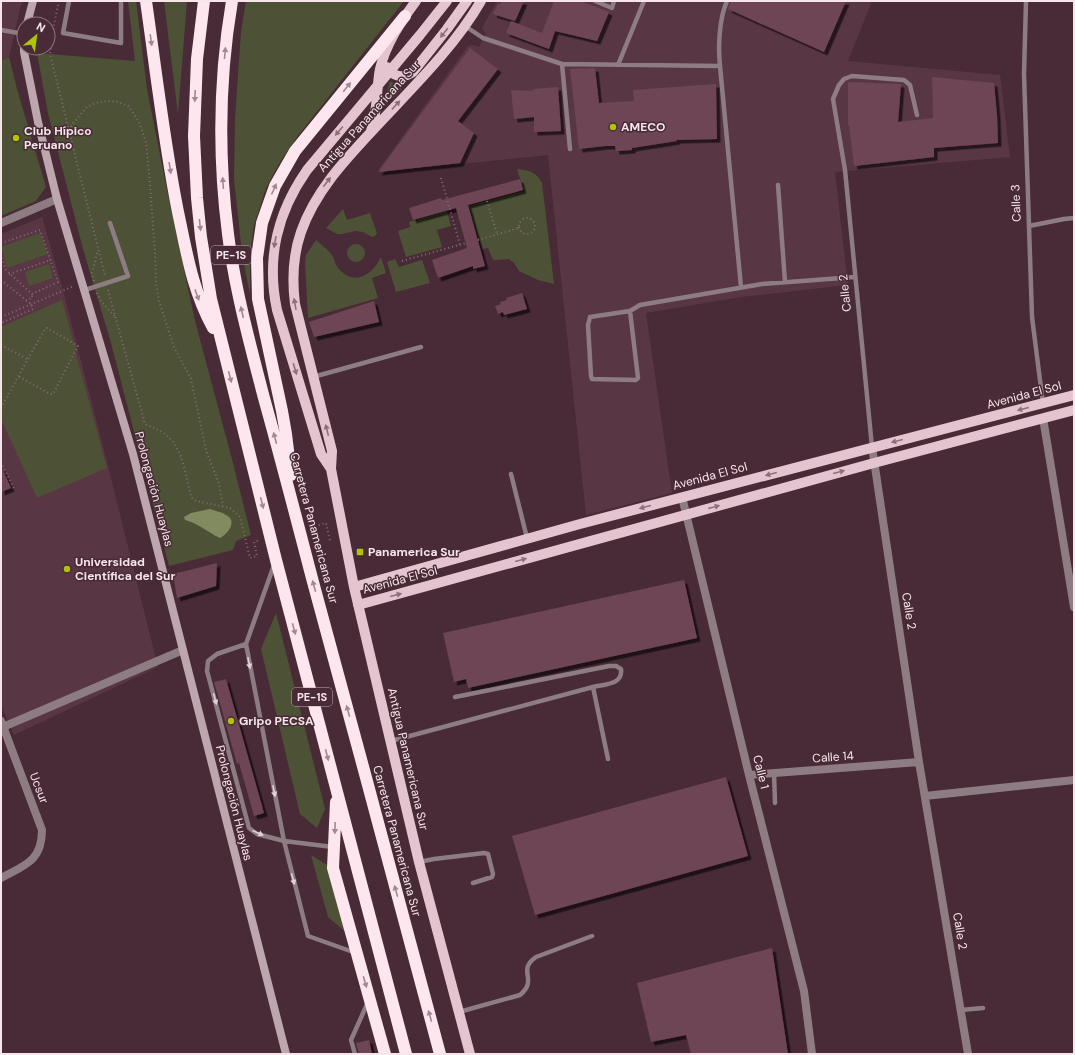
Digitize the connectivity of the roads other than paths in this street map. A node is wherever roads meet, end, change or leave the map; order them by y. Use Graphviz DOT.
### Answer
graph roads {
  1 [pos="33,1"];
  2 [pos="69,1"];
  3 [pos="121,1"];
  4 [pos="146,1"];
  5 [pos="204,1"];
  6 [pos="232,1"];
  7 [pos="416,1"];
  8 [pos="447,1"];
  9 [pos="467,1"];
  10 [pos="481,1"];
  11 [pos="595,1"];
  12 [pos="614,1"];
  13 [pos="644,1"];
  14 [pos="727,1"];
  15 [pos="1026,1"];
  16 [pos="29,16"];
  17 [pos="405,16"];
  18 [pos="465,26"];
  19 [pos="1,30"];
  20 [pos="16,33"];
  21 [pos="385,55"];
  22 [pos="25,56"];
  23 [pos="562,64"];
  24 [pos="618,65"];
  25 [pos="720,66"];
  26 [pos="917,115"];
  27 [pos="370,134"];
  28 [pos="570,149"];
  29 [pos="778,185"];
  30 [pos="57,199"];
  31 [pos="1074,218"];
  32 [pos="1,223"];
  33 [pos="110,223"];
  34 [pos="1029,226"];
  35 [pos="855,277"];
  36 [pos="785,282"];
  37 [pos="83,287"];
  38 [pos="741,288"];
  39 [pos="630,311"];
  40 [pos="220,339"];
  41 [pos="421,347"];
  42 [pos="313,377"];
  43 [pos="1074,395"];
  44 [pos="1043,404"];
  45 [pos="1074,410"];
  46 [pos="1043,418"];
  47 [pos="872,447"];
  48 [pos="874,463"];
  49 [pos="331,469"];
  50 [pos="511,474"];
  51 [pos="682,497"];
  52 [pos="292,502"];
  53 [pos="686,515"];
  54 [pos="527,539"];
  55 [pos="276,560"];
  56 [pos="354,587"];
  57 [pos="358,605"];
  58 [pos="1074,607"];
  59 [pos="246,644"];
  60 [pos="183,650"];
  61 [pos="593,687"];
  62 [pos="455,697"];
  63 [pos="2,724"];
  64 [pos="391,741"];
  65 [pos="608,760"];
  66 [pos="920,762"];
  67 [pos="774,773"];
  68 [pos="749,775"];
  69 [pos="1074,780"];
  70 [pos="336,789"];
  71 [pos="925,796"];
  72 [pos="775,803"];
  73 [pos="284,841"];
  74 [pos="334,847"];
  75 [pos="419,862"];
  76 [pos="1,878"];
  77 [pos="473,883"];
  78 [pos="592,936"];
  79 [pos="357,954"];
  80 [pos="370,999"];
  81 [pos="983,1008"];
  82 [pos="961,1010"];
  83 [pos="459,1012"];
  84 [pos="286,1054"];
  85 [pos="355,1054"];
  86 [pos="386,1054"];
  87 [pos="406,1054"];
  88 [pos="440,1054"];
  89 [pos="470,1054"];
  90 [pos="812,1054"];
  91 [pos="968,1054"];
  1 -- 16 [label="street"];
  2 -- 3 [label="lane"];
  4 -- 40 [label="highway, one-way"];
  5 -- 40 [label="highway, PE-1S, one-way"];
  52 -- 6 [label="highway, Carretera Panamericana Sur / PE-1S, one-way"];
  7 -- 17 [label="main road"];
  8 -- 49 [label="main road, Antigua Panamericana Sur, one-way"];
  9 -- 21 [label="main road, one-way"];
  10 -- 18 [label="main road, Antigua Panamericana Sur"];
  11 -- 12 [label="lane"];
  13 -- 24 [label="lane"];
  14 -- 25 [label="lane"];
  15 -- 34 [label="lane, Calle 3"];
  17 -- 21 [label="main road"];
  52 -- 17 [label="highway, one-way"];
  18 -- 23 [label="lane"];
  27 -- 18 [label="main road, Antigua Panamericana Sur, one-way"];
  19 -- 20 [label="lane"];
  21 -- 27 [label="main road"];
  22 -- 30 [label="street, Prolongación Huaylas"];
  23 -- 24 [label="lane"];
  23 -- 28 [label="lane"];
  24 -- 25 [label="lane"];
  25 -- 38 [label="lane"];
  26 -- 35 [label="lane, Calle 2"];
  42 -- 27 [label="main road, Antigua Panamericana Sur, one-way"];
  29 -- 36 [label="lane"];
  30 -- 32 [label="street"];
  30 -- 37 [label="street, Prolongación Huaylas"];
  31 -- 34 [label="lane"];
  33 -- 37 [label="lane"];
  34 -- 44 [label="lane, Calle 3"];
  35 -- 36 [label="lane"];
  35 -- 47 [label="lane, Calle 2"];
  36 -- 38 [label="lane"];
  37 -- 60 [label="street, Prolongación Huaylas"];
  38 -- 39 [label="lane"];
  39 -- 39 [label="lane"];
  40 -- 55 [label="highway, PE-1S, one-way"];
  41 -- 42 [label="lane"];
  49 -- 42 [label="main road, Antigua Panamericana Sur, one-way"];
  43 -- 44 [label="main road, Avenida El Sol"];
  44 -- 47 [label="main road, Avenida El Sol, one-way"];
  45 -- 46 [label="main road, Avenida El Sol"];
  46 -- 48 [label="main road, Avenida El Sol"];
  46 -- 58 [label="street"];
  47 -- 48 [label="street, Calle 2"];
  47 -- 51 [label="main road, Avenida El Sol, one-way"];
  53 -- 48 [label="main road, Avenida El Sol, one-way"];
  48 -- 66 [label="street, Calle 2"];
  49 -- 56 [label="main road, Antigua Panamericana Sur"];
  50 -- 54 [label="lane"];
  51 -- 53 [label="street, Calle 1"];
  51 -- 54 [label="main road, Avenida El Sol, one-way"];
  88 -- 52 [label="highway, Carretera Panamericana Sur / PE-1S, one-way"];
  57 -- 53 [label="main road, Avenida El Sol, one-way"];
  53 -- 68 [label="street, Calle 1"];
  54 -- 56 [label="main road, Avenida El Sol"];
  55 -- 59 [label="lane"];
  55 -- 70 [label="highway, PE-1S, one-way"];
  56 -- 57 [label="main road, Antigua Panamericana Sur"];
  57 -- 64 [label="main road, Antigua Panamericana Sur"];
  59 -- 73 [label="lane, one-way"];
  59 -- 73 [label="lane, one-way"];
  60 -- 63 [label="street"];
  60 -- 84 [label="street, Prolongación Huaylas"];
  61 -- 62 [label="lane"];
  61 -- 64 [label="lane"];
  61 -- 65 [label="lane"];
  63 -- 76 [label="street, Ucsur"];
  64 -- 75 [label="main road, Antigua Panamericana Sur"];
  66 -- 67 [label="street, Calle 14"];
  66 -- 71 [label="street, Calle 2"];
  67 -- 68 [label="street, Calle 14"];
  67 -- 72 [label="lane"];
  68 -- 90 [label="street, Calle 1"];
  69 -- 71 [label="street"];
  70 -- 74 [label="highway, one-way"];
  70 -- 87 [label="highway, PE-1S"];
  71 -- 82 [label="street, Calle 2"];
  73 -- 74 [label="lane"];
  73 -- 79 [label="lane, one-way"];
  74 -- 79 [label="highway"];
  75 -- 77 [label="lane"];
  75 -- 83 [label="main road, Antigua Panamericana Sur"];
  78 -- 83 [label="lane"];
  79 -- 80 [label="highway, one-way"];
  80 -- 85 [label="lane"];
  80 -- 86 [label="highway"];
  81 -- 82 [label="lane"];
  82 -- 91 [label="street, Calle 2"];
  83 -- 89 [label="main road, Antigua Panamericana Sur"];
}
